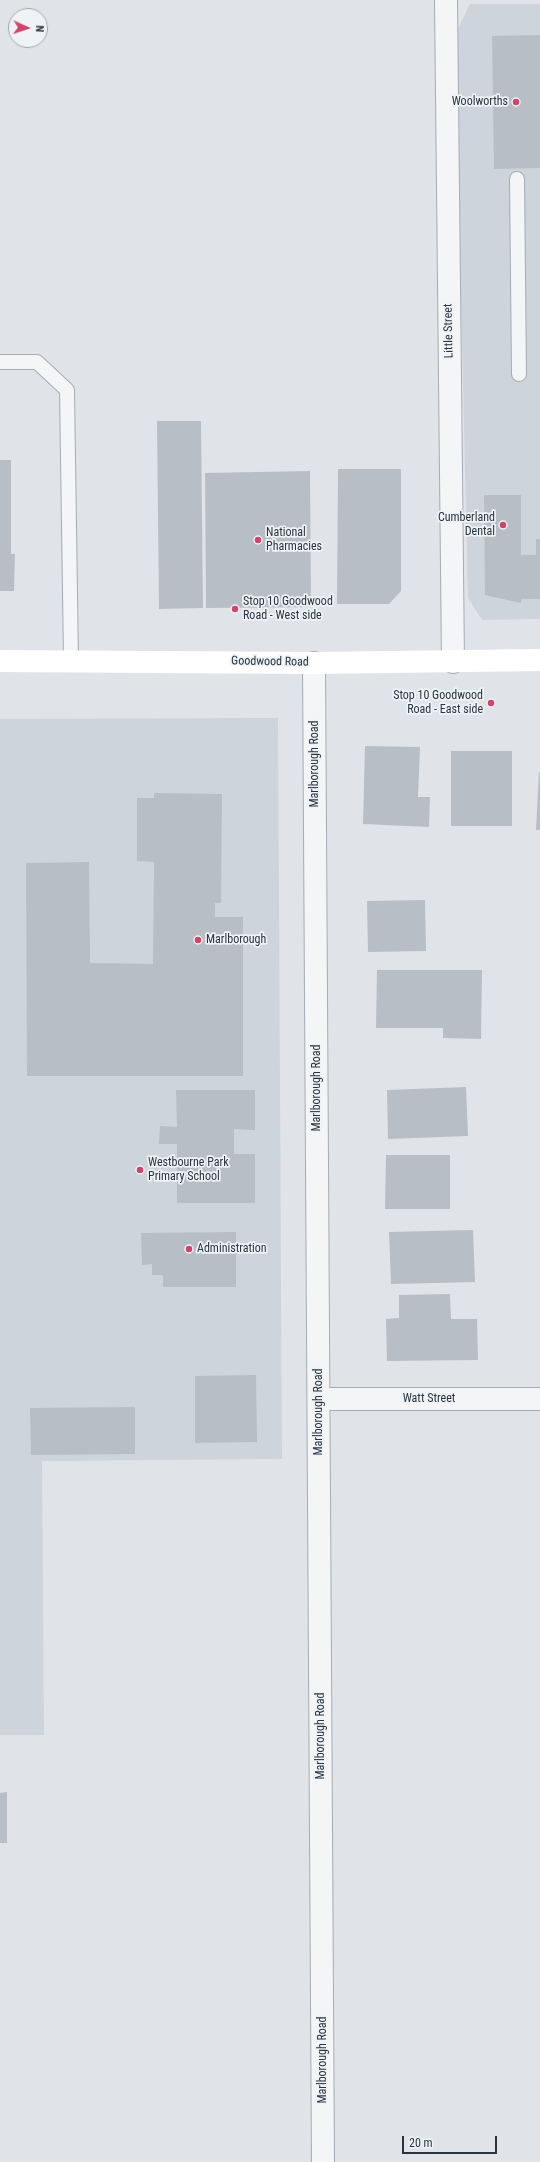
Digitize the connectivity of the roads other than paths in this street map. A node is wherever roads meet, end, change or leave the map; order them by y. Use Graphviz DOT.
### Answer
graph roads {
  1 [pos="446,0"];
  2 [pos="517,179"];
  3 [pos="0,362"];
  4 [pos="519,374"];
  5 [pos="71,660"];
  6 [pos="540,660"];
  7 [pos="0,661"];
  8 [pos="453,662"];
  9 [pos="314,663"];
  10 [pos="319,1399"];
  11 [pos="540,1399"];
  12 [pos="324,2162"];
  1 -- 8 [label="street, Little Street"];
  2 -- 4 [label="lane"];
  3 -- 5 [label="lane"];
  5 -- 7 [label="main road, Goodwood Road"];
  5 -- 9 [label="main road, Goodwood Road"];
  6 -- 8 [label="main road, Goodwood Road"];
  8 -- 9 [label="main road, Goodwood Road"];
  9 -- 10 [label="street, Marlborough Road"];
  10 -- 11 [label="street, Watt Street"];
  10 -- 12 [label="street, Marlborough Road"];
}
